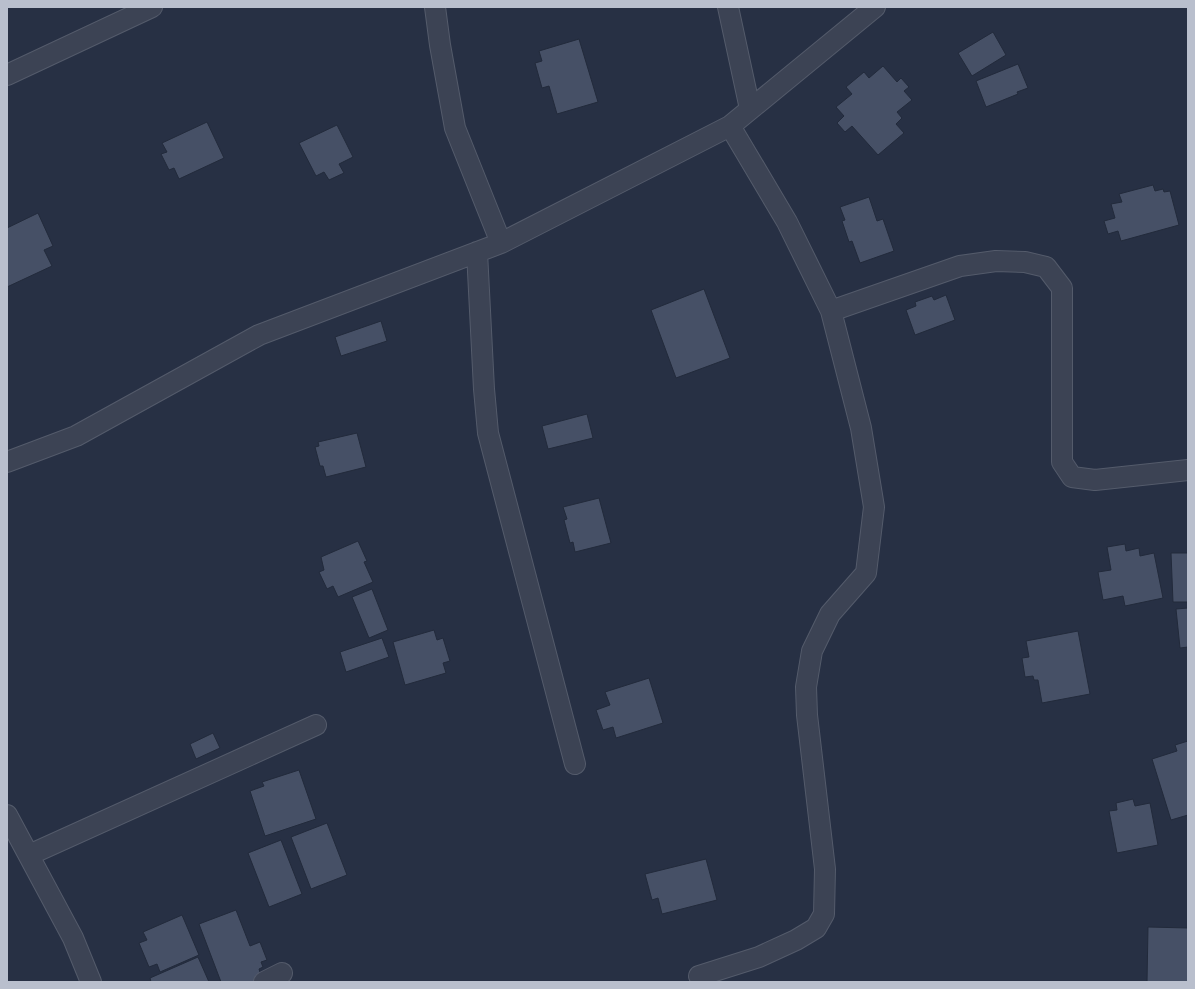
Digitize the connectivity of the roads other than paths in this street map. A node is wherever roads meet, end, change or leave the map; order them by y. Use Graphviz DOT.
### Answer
graph roads {
  1 [pos="152,7"];
  2 [pos="435,7"];
  3 [pos="728,7"];
  4 [pos="875,7"];
  5 [pos="7,75"];
  6 [pos="750,109"];
  7 [pos="730,126"];
  8 [pos="501,243"];
  9 [pos="477,252"];
  10 [pos="831,311"];
  11 [pos="7,462"];
  12 [pos="1188,470"];
  13 [pos="316,725"];
  14 [pos="575,764"];
  15 [pos="7,815"];
  16 [pos="29,855"];
  17 [pos="699,976"];
  18 [pos="91,982"];
  1 -- 5 [label="street"];
  2 -- 8 [label="street"];
  3 -- 6 [label="street"];
  4 -- 6 [label="street"];
  6 -- 7 [label="street"];
  7 -- 8 [label="street"];
  7 -- 10 [label="street"];
  8 -- 9 [label="street"];
  9 -- 11 [label="street"];
  9 -- 14 [label="street"];
  10 -- 12 [label="street"];
  10 -- 17 [label="street"];
  13 -- 16 [label="street"];
  15 -- 16 [label="street"];
  16 -- 18 [label="street"];
}
